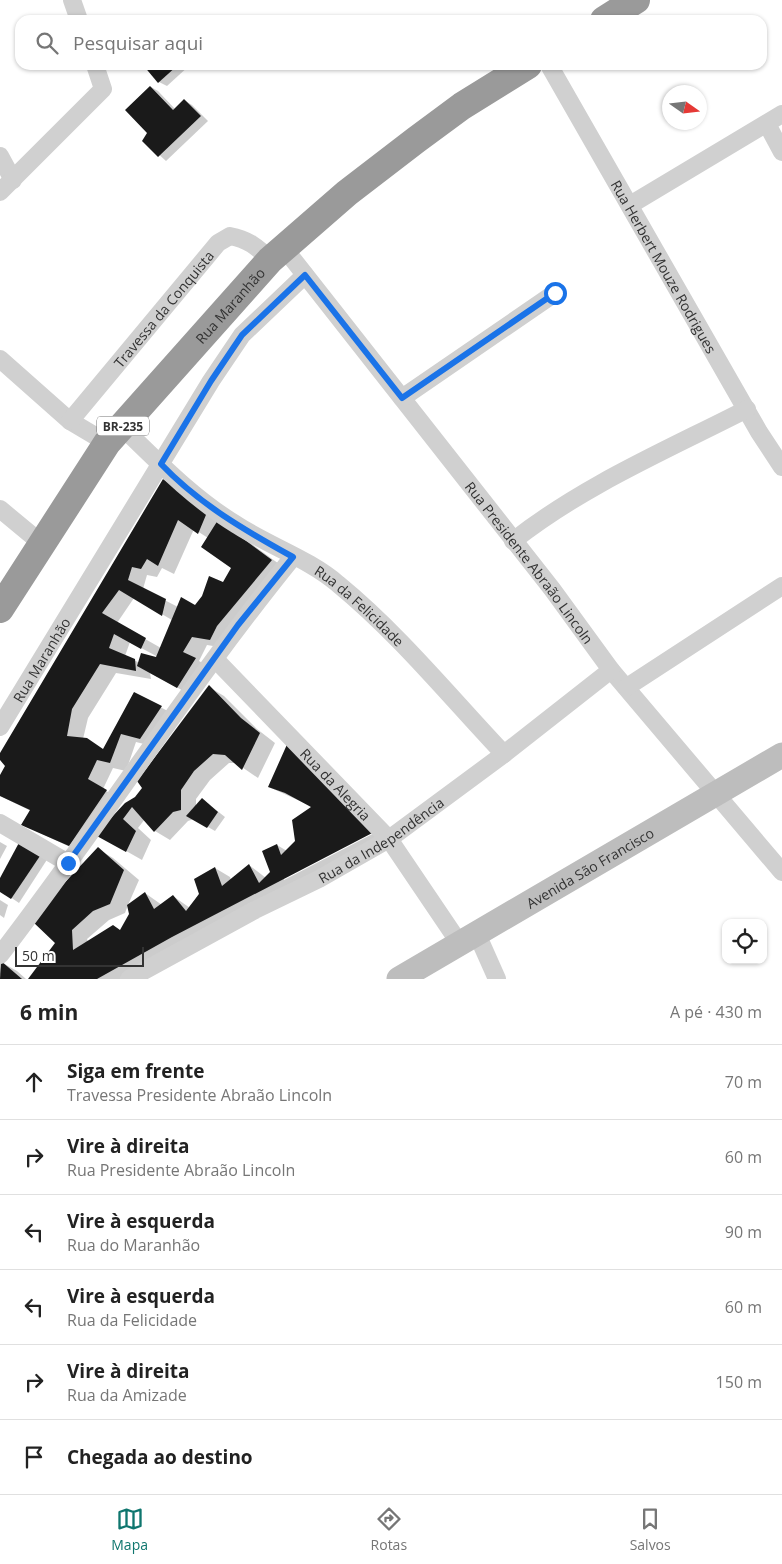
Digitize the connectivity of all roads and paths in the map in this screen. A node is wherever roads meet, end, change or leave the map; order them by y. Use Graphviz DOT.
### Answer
graph roads {
  1 [pos="72,0"];
  2 [pos="636,0"];
  3 [pos="77,15"];
  4 [pos="612,15"];
  5 [pos="97,70"];
  6 [pos="520,70"];
  7 [pos="551,70"];
  8 [pos="782,114"];
  9 [pos="767,124"];
  10 [pos="782,152"];
  11 [pos="0,156"];
  12 [pos="13,180"];
  13 [pos="0,192"];
  14 [pos="630,205"];
  15 [pos="277,254"];
  16 [pos="305,275"];
  17 [pos="555,293"];
  18 [pos="0,359"];
  19 [pos="402,398"];
  20 [pos="747,409"];
  21 [pos="70,421"];
  22 [pos="115,435"];
  23 [pos="161,464"];
  24 [pos="782,467"];
  25 [pos="0,509"];
  26 [pos="513,541"];
  27 [pos="41,543"];
  28 [pos="293,557"];
  29 [pos="782,586"];
  30 [pos="0,610"];
  31 [pos="215,659"];
  32 [pos="612,670"];
  33 [pos="626,687"];
  34 [pos="0,727"];
  35 [pos="504,754"];
  36 [pos="782,755"];
  37 [pos="715,795"];
  38 [pos="0,823"];
  39 [pos="389,839"];
  40 [pos="68,863"];
  41 [pos="782,872"];
  42 [pos="468,939"];
  43 [pos="0,955"];
  44 [pos="129,979"];
  45 [pos="399,979"];
  46 [pos="498,979"];
  1 -- 3 [label="street"];
  2 -- 4 [label="highway"];
  5 -- 12 [label="street"];
  6 -- 15 [label="highway, Rua Maranhão / BR-235"];
  7 -- 14 [label="street, Rua Herbert Mouze Rodrigues"];
  8 -- 9 [label="street"];
  9 -- 10 [label="street"];
  9 -- 14 [label="street"];
  11 -- 12 [label="street"];
  12 -- 13 [label="street"];
  14 -- 20 [label="street, Rua Herbert Mouze Rodrigues"];
  15 -- 16 [label="street, Rua Presidente Abraão Lincoln"];
  15 -- 21 [label="street, Travessa da Conquista"];
  15 -- 22 [label="highway, Rua Maranhão / BR-235"];
  16 -- 19 [label="street, Rua Presidente Abraão Lincoln"];
  16 -- 23 [label="street, Rua Maranhão"];
  17 -- 19 [label="street"];
  18 -- 21 [label="street, Rua da Felicidade"];
  19 -- 26 [label="street, Rua Presidente Abraão Lincoln"];
  20 -- 24 [label="street, Rua Herbert Mouze Rodrigues"];
  20 -- 26 [label="street"];
  21 -- 22 [label="street, Rua da Felicidade"];
  22 -- 23 [label="street, Rua da Felicidade"];
  22 -- 27 [label="highway, Rua Maranhão / BR-235"];
  23 -- 28 [label="street, Rua da Felicidade"];
  23 -- 34 [label="street, Rua Maranhão"];
  25 -- 27 [label="street"];
  26 -- 32 [label="street, Rua Presidente Abraão Lincoln"];
  27 -- 30 [label="highway, Rua Maranhão / BR-235"];
  28 -- 31 [label="street"];
  28 -- 35 [label="street, Rua da Felicidade"];
  29 -- 33 [label="street"];
  31 -- 39 [label="street, Rua da Alegria"];
  31 -- 40 [label="street"];
  32 -- 33 [label="street, Rua Presidente Abraão Lincoln"];
  32 -- 35 [label="street, Rua da Independência"];
  33 -- 37 [label="street, Rua Presidente Abraão Lincoln"];
  35 -- 39 [label="street, Rua da Independência"];
  36 -- 37 [label="street, Avenida São Francisco"];
  37 -- 41 [label="street, Rua Presidente Abraão Lincoln"];
  37 -- 42 [label="street, Avenida São Francisco"];
  38 -- 40 [label="street"];
  39 -- 42 [label="street, Rua da Alegria"];
  39 -- 44 [label="street, Rua da Independência"];
  40 -- 43 [label="street"];
  42 -- 45 [label="street, Avenida São Francisco"];
  42 -- 46 [label="street, Rua da Alegria"];
}
